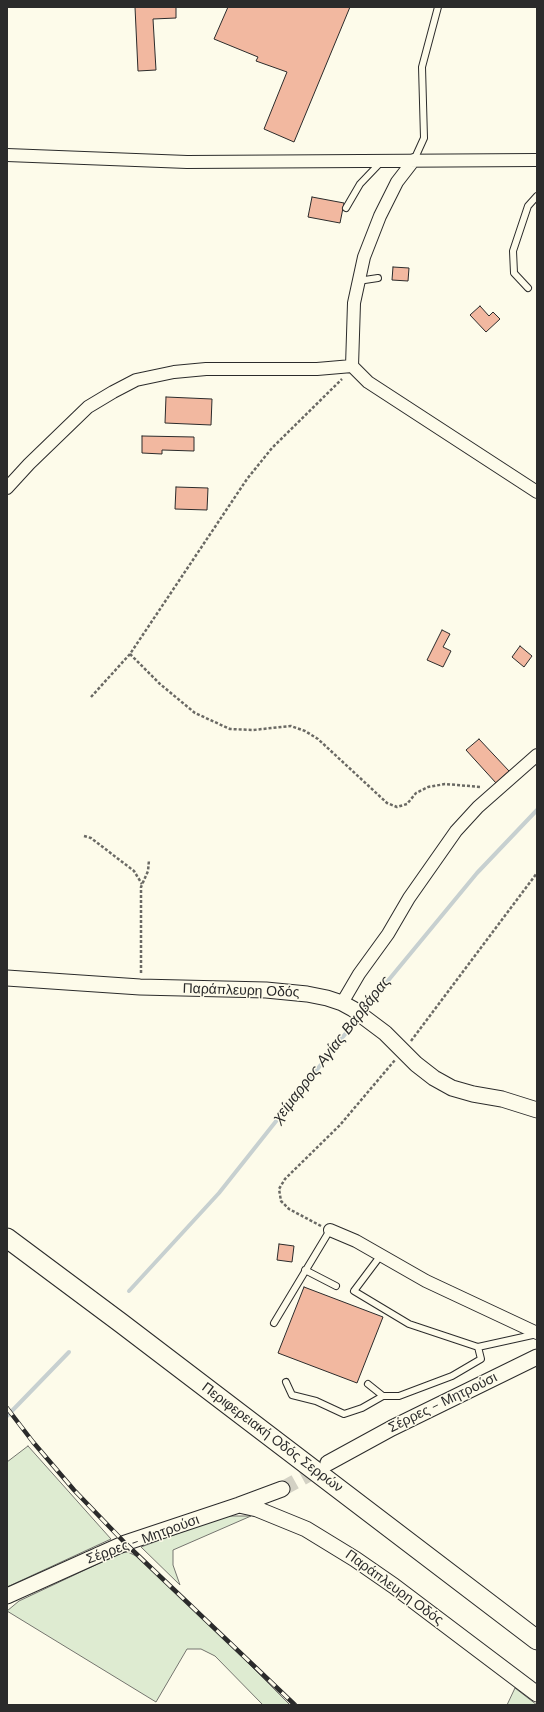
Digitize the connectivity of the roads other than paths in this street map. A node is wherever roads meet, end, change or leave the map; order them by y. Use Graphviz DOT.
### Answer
graph roads {
  1 [pos="438,7"];
  2 [pos="7,155"];
  3 [pos="382,160"];
  4 [pos="414,160"];
  5 [pos="537,160"];
  6 [pos="537,196"];
  7 [pos="346,208"];
  8 [pos="378,278"];
  9 [pos="358,281"];
  10 [pos="528,288"];
  11 [pos="352,366"];
  12 [pos="7,488"];
  13 [pos="537,492"];
  14 [pos="537,755"];
  15 [pos="7,978"];
  16 [pos="348,1006"];
  17 [pos="537,1110"];
  18 [pos="330,1230"];
  19 [pos="7,1238"];
  20 [pos="381,1255"];
  21 [pos="305,1270"];
  22 [pos="336,1286"];
  23 [pos="274,1323"];
  24 [pos="537,1333"];
  25 [pos="478,1346"];
  26 [pos="537,1357"];
  27 [pos="286,1382"];
  28 [pos="368,1384"];
  29 [pos="383,1396"];
  30 [pos="328,1463"];
  31 [pos="282,1489"];
  32 [pos="239,1505"];
  33 [pos="7,1596"];
  34 [pos="537,1640"];
  35 [pos="537,1694"];
  1 -- 4 [label="lane"];
  2 -- 3 [label="street"];
  3 -- 4 [label="street"];
  3 -- 7 [label="lane"];
  4 -- 5 [label="street"];
  4 -- 9 [label="street"];
  6 -- 10 [label="lane"];
  8 -- 9 [label="lane"];
  9 -- 11 [label="street"];
  11 -- 12 [label="street"];
  11 -- 13 [label="street"];
  14 -- 16 [label="street"];
  15 -- 16 [label="street, Παράπλευρη Οδός"];
  16 -- 17 [label="street, Παράπλευρη Οδός"];
  18 -- 20 [label="street"];
  18 -- 21 [label="lane"];
  19 -- 34 [label="main road, Περιφερειακή Οδός Σερρών"];
  20 -- 24 [label="street"];
  20 -- 25 [label="lane"];
  21 -- 22 [label="lane"];
  21 -- 23 [label="lane"];
  24 -- 25 [label="lane"];
  25 -- 29 [label="lane"];
  26 -- 30 [label="street, Σέρρες - Μητρούσι"];
  27 -- 29 [label="lane"];
  28 -- 29 [label="lane"];
  31 -- 32 [label="street, Σέρρες - Μητρούσι"];
  32 -- 33 [label="street, Σέρρες - Μητρούσι"];
  32 -- 35 [label="street, Παράπλευρη Οδός"];
}
